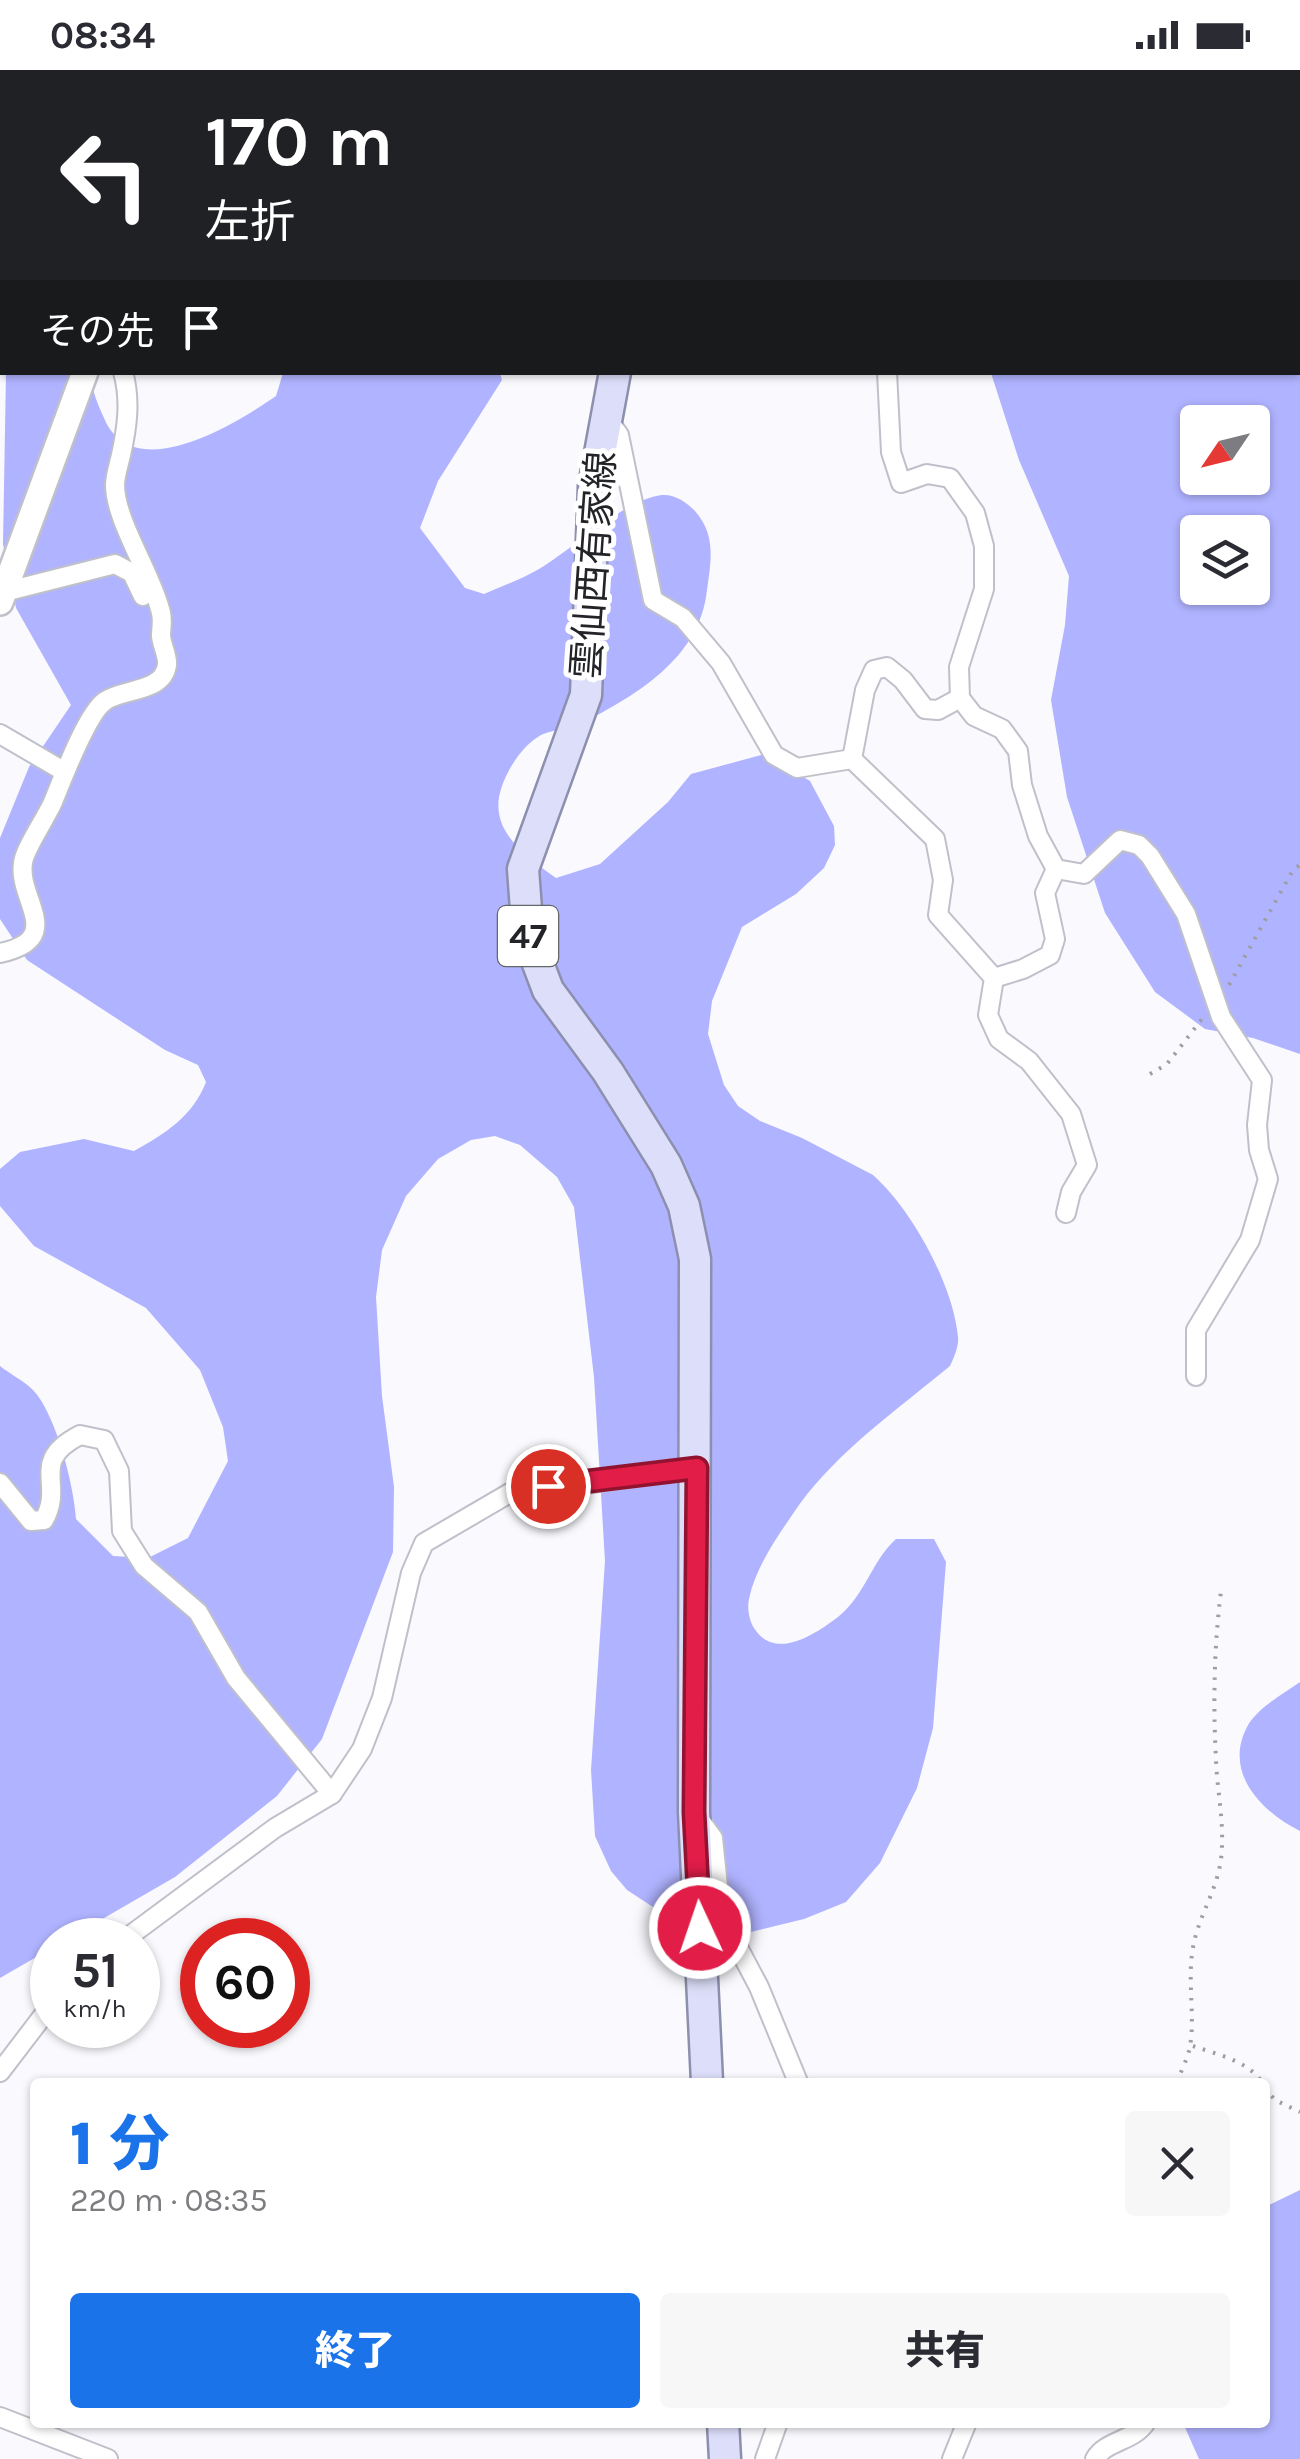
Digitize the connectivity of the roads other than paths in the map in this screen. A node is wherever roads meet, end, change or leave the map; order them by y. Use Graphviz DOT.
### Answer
graph roads {
  1 [pos="479,70"];
  2 [pos="524,70"];
  3 [pos="83,375"];
  4 [pos="124,375"];
  5 [pos="614,375"];
  6 [pos="887,375"];
  7 [pos="606,416"];
  8 [pos="2,597"];
  9 [pos="161,638"];
  10 [pos="960,698"];
  11 [pos="0,734"];
  12 [pos="852,759"];
  13 [pos="65,772"];
  14 [pos="1056,869"];
  15 [pos="0,952"];
  16 [pos="994,978"];
  17 [pos="1066,1213"];
  18 [pos="1196,1376"];
  19 [pos="697,1468"];
  20 [pos="0,1482"];
  21 [pos="332,1794"];
  22 [pos="694,1812"];
  23 [pos="154,1918"];
  24 [pos="30,2033"];
  25 [pos="0,2072"];
  26 [pos="707,2078"];
  27 [pos="796,2078"];
  28 [pos="0,2417"];
  29 [pos="723,2428"];
  30 [pos="776,2428"];
  31 [pos="965,2428"];
  32 [pos="1140,2428"];
  33 [pos="108,2459"];
  34 [pos="725,2459"];
  35 [pos="765,2459"];
  36 [pos="952,2459"];
  37 [pos="1095,2459"];
  1 -- 2 [label="street"];
  3 -- 8 [label="street"];
  4 -- 9 [label="street"];
  5 -- 7 [label="main road, 雲仙西有家線 / 47"];
  6 -- 10 [label="street"];
  7 -- 12 [label="street"];
  7 -- 19 [label="main road, 雲仙西有家線 / 47"];
  8 -- 9 [label="street"];
  9 -- 13 [label="street"];
  10 -- 12 [label="street"];
  10 -- 14 [label="street"];
  11 -- 13 [label="street"];
  12 -- 16 [label="street"];
  13 -- 15 [label="street"];
  14 -- 16 [label="street"];
  14 -- 18 [label="street"];
  16 -- 17 [label="street"];
  19 -- 21 [label="street"];
  19 -- 22 [label="main road, 雲仙西有家線 / 47"];
  20 -- 21 [label="street"];
  21 -- 23 [label="street"];
  22 -- 26 [label="main road, 雲仙西有家線 / 47"];
  22 -- 27 [label="street"];
  24 -- 25 [label="street"];
  28 -- 33 [label="street"];
  29 -- 34 [label="main road"];
  30 -- 35 [label="street"];
  31 -- 36 [label="street"];
  32 -- 37 [label="street"];
}
